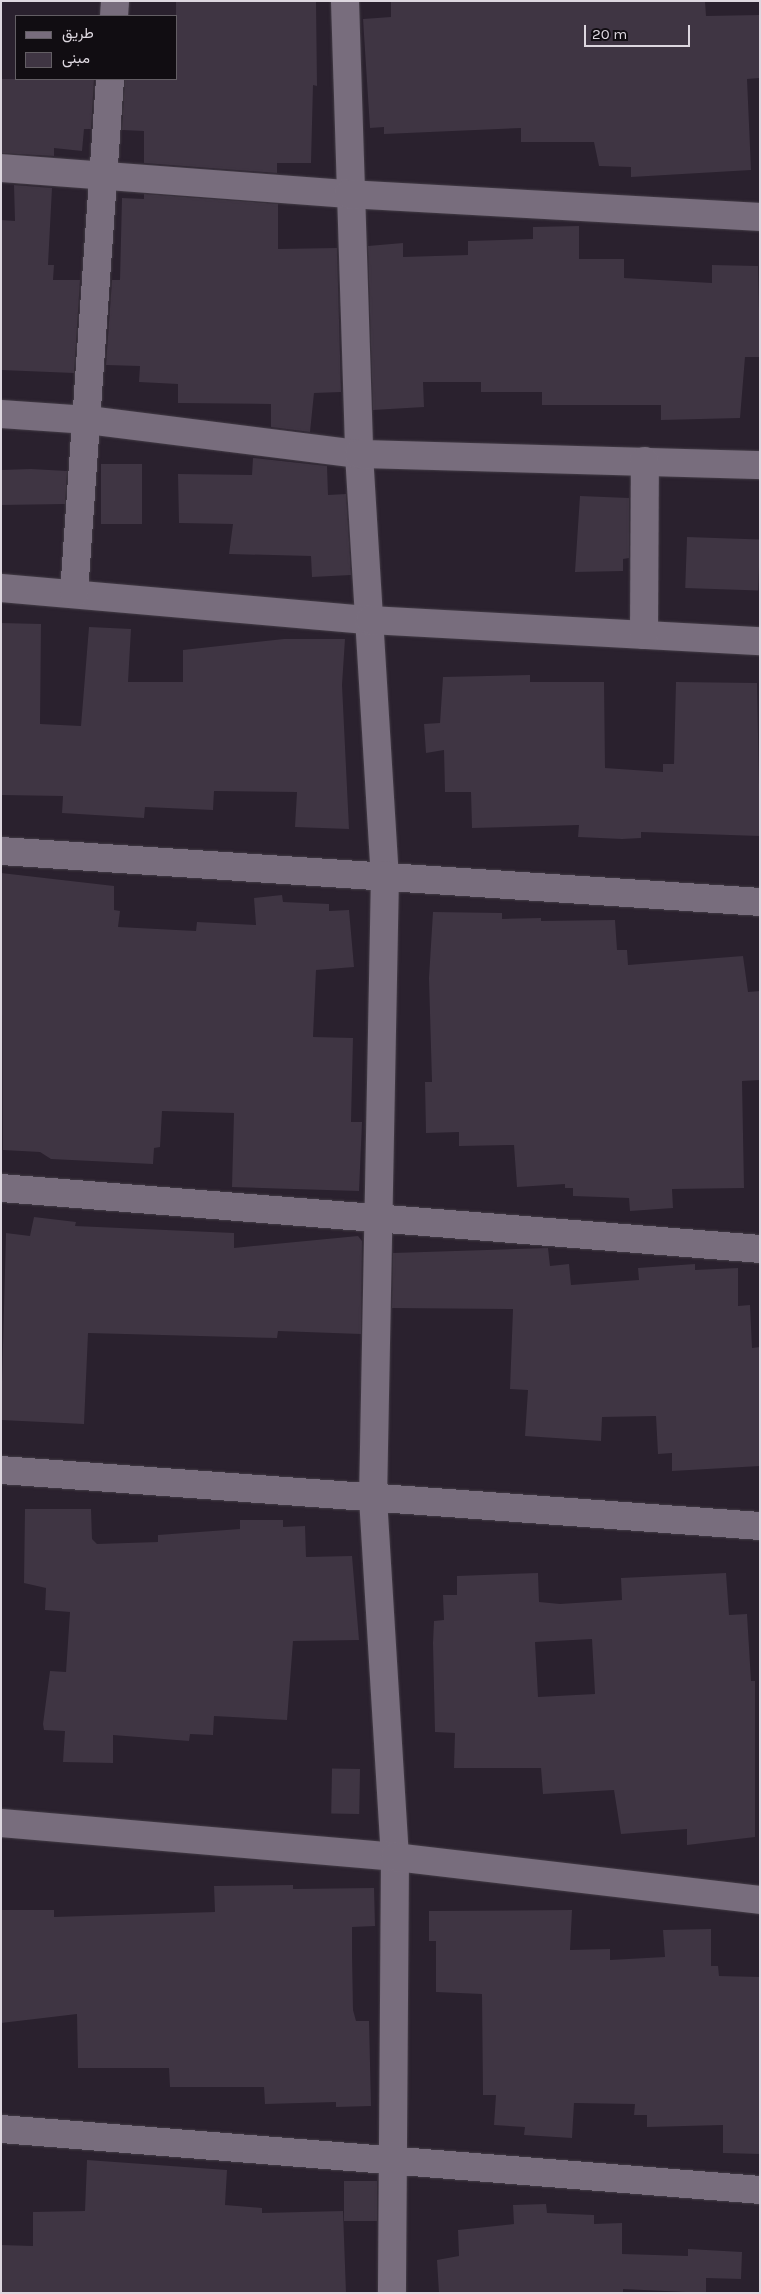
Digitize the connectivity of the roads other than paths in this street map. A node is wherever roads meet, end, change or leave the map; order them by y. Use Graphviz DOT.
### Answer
graph roads {
  1 [pos="115,1"];
  2 [pos="345,1"];
  3 [pos="114,15"];
  4 [pos="110,80"];
  5 [pos="1,168"];
  6 [pos="103,176"];
  7 [pos="348,194"];
  8 [pos="760,218"];
  9 [pos="1,414"];
  10 [pos="88,420"];
  11 [pos="359,454"];
  12 [pos="645,461"];
  13 [pos="760,465"];
  14 [pos="1,588"];
  15 [pos="74,593"];
  16 [pos="370,620"];
  17 [pos="644,635"];
  18 [pos="760,641"];
  19 [pos="1,851"];
  20 [pos="385,875"];
  21 [pos="760,902"];
  22 [pos="1,1188"];
  23 [pos="376,1221"];
  24 [pos="760,1249"];
  25 [pos="1,1470"];
  26 [pos="374,1498"];
  27 [pos="760,1526"];
  28 [pos="1,1823"];
  29 [pos="395,1857"];
  30 [pos="760,1900"];
  31 [pos="1,2129"];
  32 [pos="393,2157"];
  33 [pos="760,2190"];
  34 [pos="392,2293"];
  1 -- 3 [label="street"];
  2 -- 7 [label="street"];
  4 -- 6 [label="street"];
  5 -- 6 [label="street"];
  6 -- 7 [label="street"];
  6 -- 10 [label="street"];
  7 -- 8 [label="street"];
  7 -- 11 [label="street"];
  9 -- 10 [label="street"];
  10 -- 11 [label="street"];
  10 -- 15 [label="street"];
  11 -- 12 [label="street"];
  11 -- 16 [label="street"];
  12 -- 13 [label="street"];
  12 -- 17 [label="street"];
  14 -- 15 [label="street"];
  15 -- 16 [label="street"];
  16 -- 17 [label="street"];
  16 -- 20 [label="street"];
  17 -- 18 [label="street"];
  19 -- 20 [label="street"];
  20 -- 21 [label="street"];
  20 -- 23 [label="street"];
  22 -- 23 [label="street"];
  23 -- 24 [label="street"];
  23 -- 26 [label="street"];
  25 -- 26 [label="street"];
  26 -- 27 [label="street"];
  26 -- 29 [label="street"];
  28 -- 29 [label="street"];
  29 -- 30 [label="street"];
  29 -- 32 [label="street"];
  31 -- 32 [label="street"];
  32 -- 33 [label="street"];
  32 -- 34 [label="street"];
}
